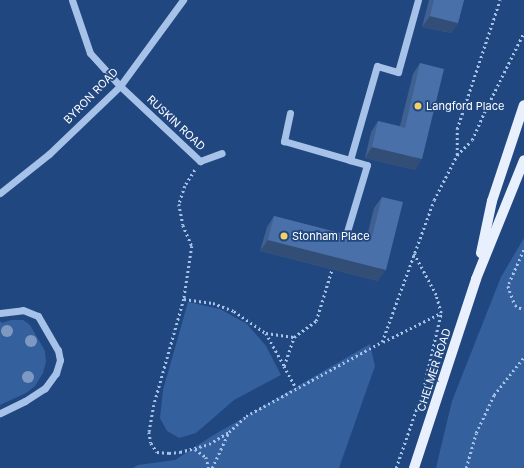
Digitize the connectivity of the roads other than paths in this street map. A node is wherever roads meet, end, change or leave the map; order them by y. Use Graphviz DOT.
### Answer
graph roads {
  1 [pos="72,0"];
  2 [pos="183,0"];
  3 [pos="418,0"];
  4 [pos="120,86"];
  5 [pos="524,105"];
  6 [pos="290,113"];
  7 [pos="524,117"];
  8 [pos="513,138"];
  9 [pos="222,153"];
  10 [pos="350,160"];
  11 [pos="524,160"];
  12 [pos="0,194"];
  13 [pos="346,235"];
  14 [pos="476,278"];
  15 [pos="0,313"];
  16 [pos="0,413"];
  17 [pos="414,468"];
  1 -- 4 [label="street, RUSKIN ROAD"];
  2 -- 4 [label="street, BYRON ROAD"];
  3 -- 10 [label="street"];
  4 -- 9 [label="street, RUSKIN ROAD"];
  4 -- 12 [label="street, BYRON ROAD"];
  5 -- 8 [label="main road, CHELMER ROAD"];
  6 -- 10 [label="street"];
  7 -- 8 [label="main road, CHELMER ROAD"];
  8 -- 14 [label="main road, CHELMER ROAD"];
  10 -- 13 [label="street"];
  11 -- 14 [label="main road, CHELMER ROAD"];
  14 -- 17 [label="main road, CHELMER ROAD"];
  15 -- 16 [label="street"];
}
